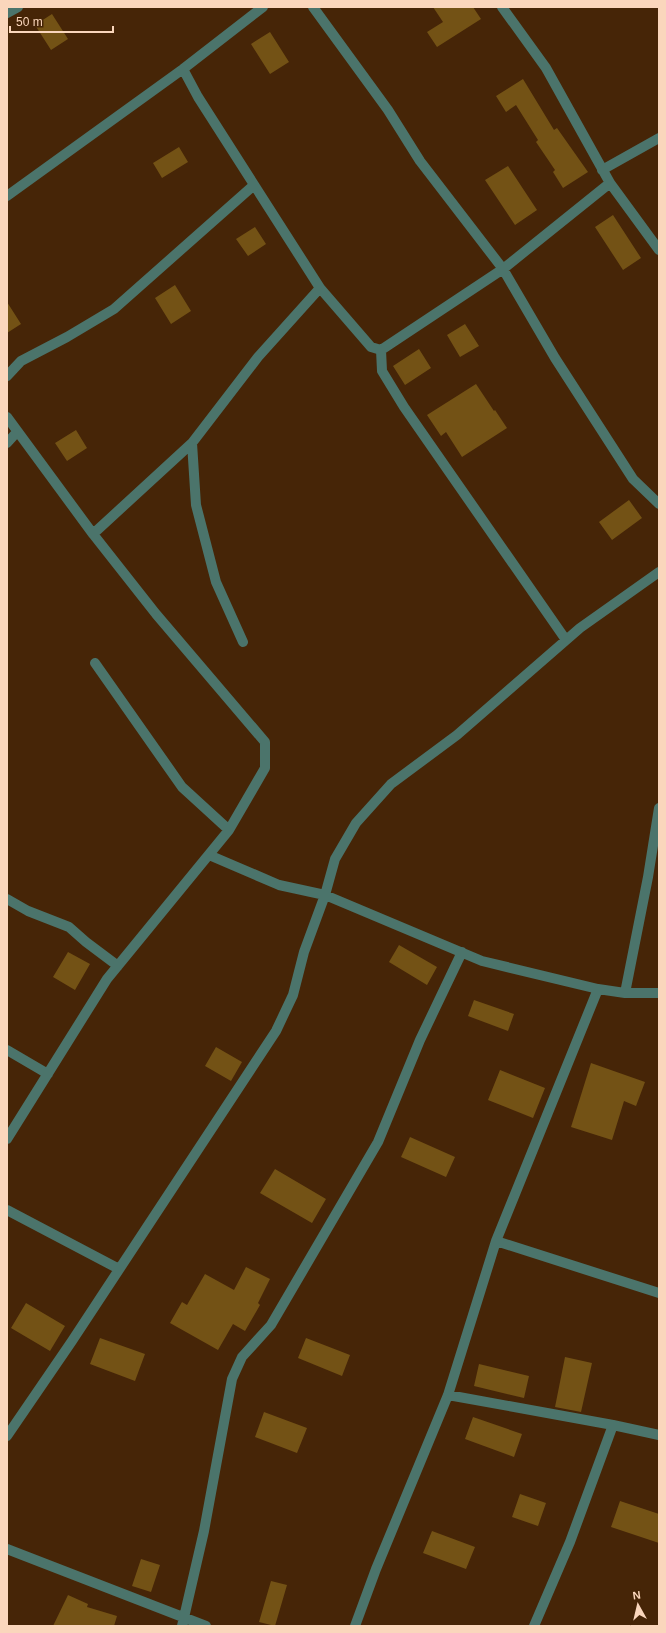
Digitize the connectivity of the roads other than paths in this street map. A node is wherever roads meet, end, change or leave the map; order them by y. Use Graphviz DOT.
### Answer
graph roads {
  1 [pos="18,7"];
  2 [pos="263,7"];
  3 [pos="313,7"];
  4 [pos="502,7"];
  5 [pos="7,14"];
  6 [pos="183,69"];
  7 [pos="659,138"];
  8 [pos="602,170"];
  9 [pos="610,183"];
  10 [pos="254,185"];
  11 [pos="7,196"];
  12 [pos="659,250"];
  13 [pos="503,269"];
  14 [pos="320,288"];
  15 [pos="381,350"];
  16 [pos="7,376"];
  17 [pos="7,417"];
  18 [pos="17,432"];
  19 [pos="7,443"];
  20 [pos="192,443"];
  21 [pos="659,504"];
  22 [pos="93,534"];
  23 [pos="659,572"];
  24 [pos="566,640"];
  25 [pos="243,642"];
  26 [pos="95,663"];
  27 [pos="659,808"];
  28 [pos="229,830"];
  29 [pos="209,855"];
  30 [pos="325,895"];
  31 [pos="7,899"];
  32 [pos="462,952"];
  33 [pos="118,966"];
  34 [pos="598,989"];
  35 [pos="625,993"];
  36 [pos="659,993"];
  37 [pos="7,1050"];
  38 [pos="48,1074"];
  39 [pos="7,1139"];
  40 [pos="7,1210"];
  41 [pos="496,1241"];
  42 [pos="119,1269"];
  43 [pos="659,1293"];
  44 [pos="448,1395"];
  45 [pos="613,1425"];
  46 [pos="7,1436"];
  47 [pos="659,1436"];
  48 [pos="7,1549"];
  49 [pos="183,1622"];
  50 [pos="206,1626"];
  51 [pos="355,1626"];
  52 [pos="534,1626"];
  1 -- 5 [label="street"];
  2 -- 6 [label="street"];
  3 -- 13 [label="street"];
  4 -- 8 [label="street"];
  6 -- 10 [label="street"];
  6 -- 11 [label="street"];
  7 -- 8 [label="street"];
  8 -- 9 [label="street"];
  9 -- 12 [label="street"];
  9 -- 13 [label="street"];
  10 -- 14 [label="street"];
  10 -- 16 [label="street"];
  13 -- 15 [label="street"];
  13 -- 21 [label="street"];
  14 -- 15 [label="street"];
  14 -- 20 [label="street"];
  15 -- 24 [label="street"];
  17 -- 18 [label="street"];
  18 -- 19 [label="street"];
  18 -- 22 [label="street"];
  20 -- 22 [label="street"];
  20 -- 25 [label="street"];
  22 -- 28 [label="street"];
  23 -- 24 [label="street"];
  24 -- 30 [label="street"];
  26 -- 28 [label="street"];
  27 -- 35 [label="street"];
  28 -- 29 [label="street"];
  29 -- 30 [label="street"];
  29 -- 33 [label="street"];
  30 -- 32 [label="street"];
  30 -- 42 [label="street"];
  31 -- 33 [label="street"];
  32 -- 34 [label="street"];
  32 -- 49 [label="street"];
  33 -- 38 [label="street"];
  34 -- 35 [label="street"];
  34 -- 41 [label="street"];
  35 -- 36 [label="street"];
  37 -- 38 [label="street"];
  38 -- 39 [label="street"];
  40 -- 42 [label="street"];
  41 -- 43 [label="street"];
  41 -- 44 [label="street"];
  42 -- 46 [label="street"];
  44 -- 45 [label="street"];
  44 -- 51 [label="street"];
  45 -- 47 [label="street"];
  45 -- 52 [label="street"];
  48 -- 49 [label="street"];
  49 -- 50 [label="street"];
}
